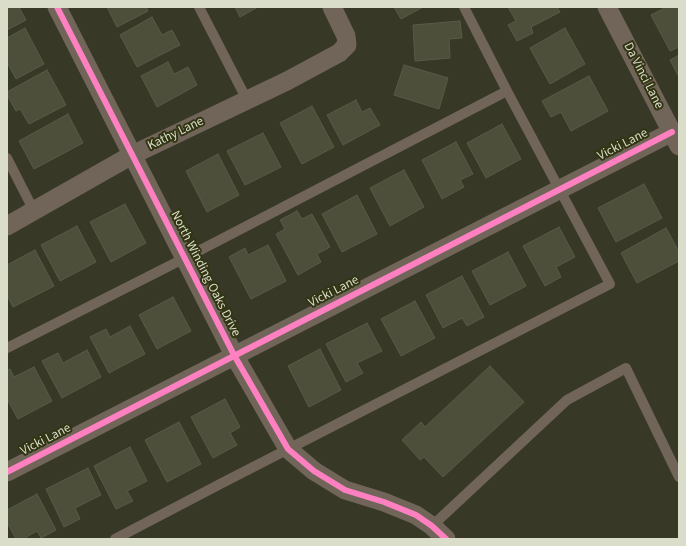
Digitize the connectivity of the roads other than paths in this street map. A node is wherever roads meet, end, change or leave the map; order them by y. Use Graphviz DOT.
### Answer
graph roads {
  1 [pos="57,7"];
  2 [pos="199,7"];
  3 [pos="332,7"];
  4 [pos="464,7"];
  5 [pos="607,7"];
  6 [pos="507,91"];
  7 [pos="247,100"];
  8 [pos="675,139"];
  9 [pos="132,155"];
  10 [pos="7,158"];
  11 [pos="559,190"];
  12 [pos="34,211"];
  13 [pos="7,226"];
  14 [pos="185,258"];
  15 [pos="7,348"];
  16 [pos="234,355"];
  17 [pos="288,449"];
  18 [pos="7,472"];
  19 [pos="679,477"];
  20 [pos="432,526"];
  21 [pos="115,539"];
  22 [pos="446,539"];
  1 -- 9 [label="street, North Winding Oaks Drive"];
  2 -- 7 [label="lane"];
  3 -- 7 [label="street, Kathy Lane"];
  4 -- 6 [label="lane"];
  5 -- 8 [label="street, Da Vinci Lane"];
  6 -- 11 [label="lane"];
  6 -- 14 [label="lane"];
  7 -- 9 [label="street, Kathy Lane"];
  8 -- 11 [label="street, Vicki Lane"];
  9 -- 12 [label="street, Kathy Lane"];
  9 -- 14 [label="street, North Winding Oaks Drive"];
  10 -- 12 [label="lane"];
  11 -- 16 [label="street, Vicki Lane"];
  11 -- 17 [label="lane"];
  12 -- 13 [label="street, Kathy Lane"];
  14 -- 15 [label="lane"];
  14 -- 16 [label="street, North Winding Oaks Drive"];
  16 -- 17 [label="street, North Winding Oaks Drive"];
  16 -- 18 [label="street, Vicki Lane"];
  17 -- 20 [label="street, North Winding Oaks Drive"];
  17 -- 21 [label="lane"];
  19 -- 20 [label="lane"];
  20 -- 22 [label="street, North Winding Oaks Drive"];
}
